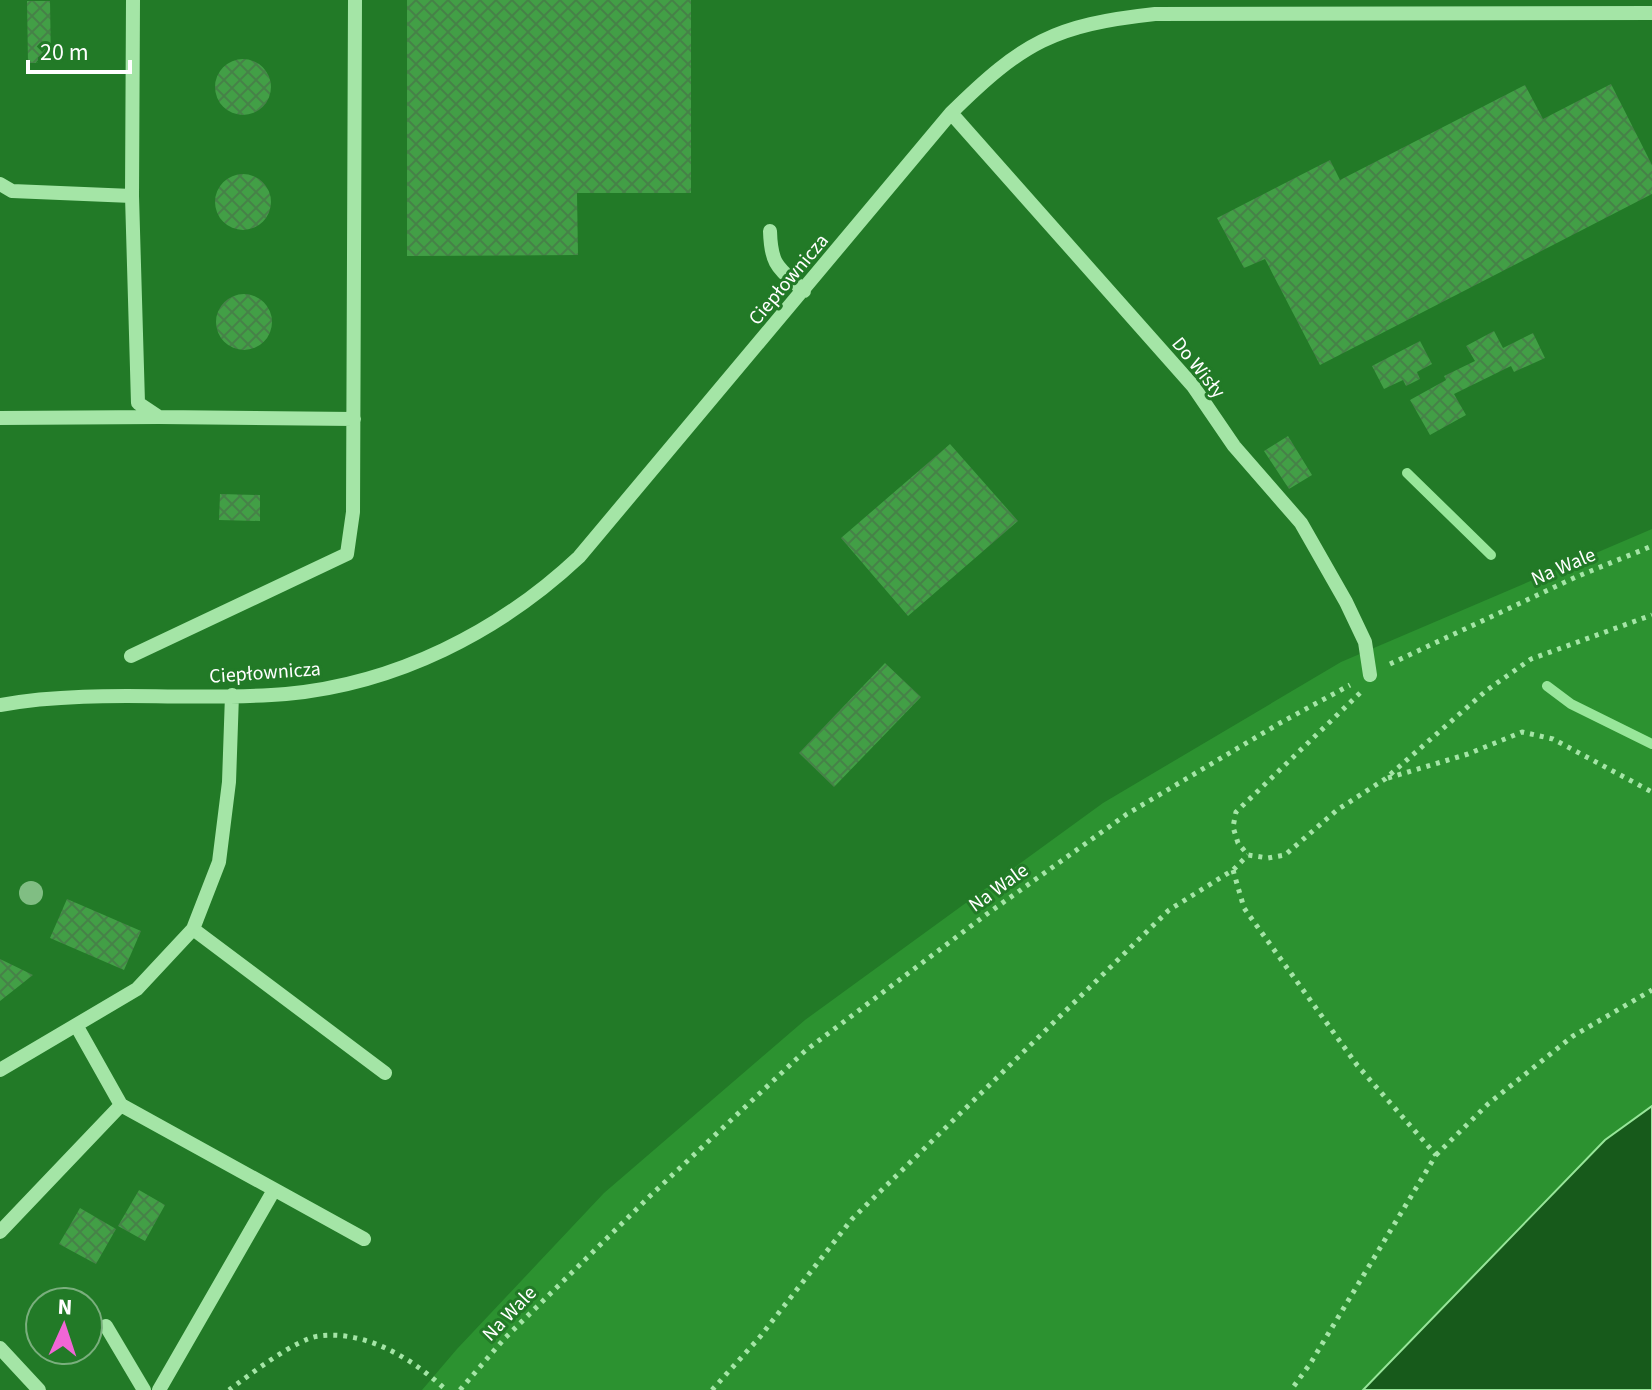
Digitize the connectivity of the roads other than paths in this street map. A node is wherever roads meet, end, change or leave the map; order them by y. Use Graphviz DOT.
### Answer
graph roads {
  1 [pos="133,0"];
  2 [pos="355,0"];
  3 [pos="1652,13"];
  4 [pos="951,113"];
  5 [pos="0,184"];
  6 [pos="132,196"];
  7 [pos="770,231"];
  8 [pos="804,291"];
  9 [pos="159,417"];
  10 [pos="0,418"];
  11 [pos="354,419"];
  12 [pos="131,656"];
  13 [pos="1370,675"];
  14 [pos="232,695"];
  15 [pos="0,705"];
  16 [pos="193,929"];
  17 [pos="76,1025"];
  18 [pos="0,1070"];
  19 [pos="385,1073"];
  20 [pos="121,1105"];
  21 [pos="274,1190"];
  22 [pos="0,1232"];
  23 [pos="364,1239"];
  24 [pos="106,1326"];
  25 [pos="0,1348"];
  26 [pos="39,1390"];
  27 [pos="144,1390"];
  28 [pos="159,1390"];
  1 -- 6 [label="street"];
  2 -- 11 [label="street"];
  3 -- 4 [label="street, Ciepłownicza"];
  4 -- 8 [label="street, Ciepłownicza"];
  4 -- 13 [label="street, Do Wisły"];
  5 -- 6 [label="street"];
  6 -- 9 [label="street"];
  7 -- 8 [label="street"];
  8 -- 14 [label="street, Ciepłownicza"];
  9 -- 10 [label="street"];
  9 -- 11 [label="street"];
  11 -- 12 [label="street"];
  14 -- 15 [label="street, Ciepłownicza"];
  14 -- 16 [label="street"];
  16 -- 17 [label="street"];
  16 -- 19 [label="street"];
  17 -- 18 [label="street"];
  17 -- 20 [label="street"];
  20 -- 21 [label="street"];
  20 -- 22 [label="street"];
  21 -- 23 [label="street"];
  21 -- 28 [label="street"];
  24 -- 27 [label="street"];
  25 -- 26 [label="street"];
}
